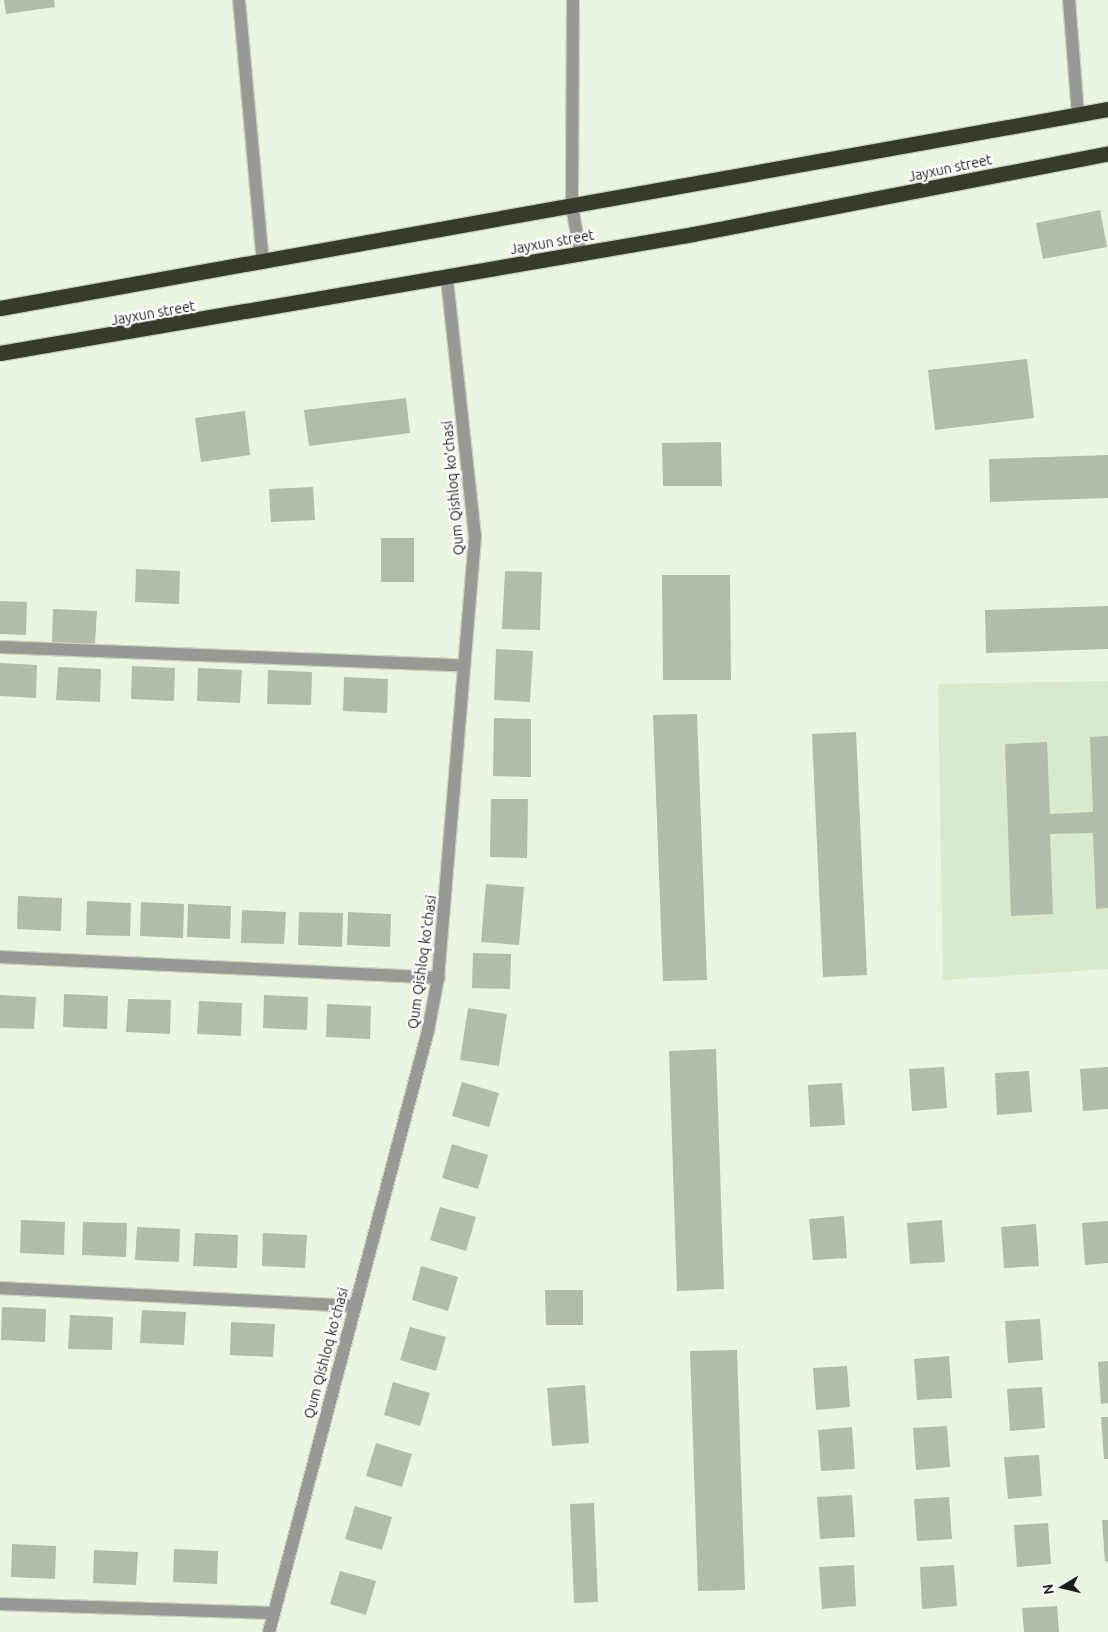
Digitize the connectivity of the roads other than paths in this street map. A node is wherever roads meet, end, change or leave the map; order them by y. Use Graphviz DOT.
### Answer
graph roads {
  1 [pos="240,0"];
  2 [pos="573,0"];
  3 [pos="1068,0"];
  4 [pos="1108,109"];
  5 [pos="1078,114"];
  6 [pos="1108,153"];
  7 [pos="572,206"];
  8 [pos="580,254"];
  9 [pos="263,263"];
  10 [pos="447,278"];
  11 [pos="0,308"];
  12 [pos="0,353"];
  13 [pos="0,647"];
  14 [pos="464,666"];
  15 [pos="0,957"];
  16 [pos="438,978"];
  17 [pos="0,1288"];
  18 [pos="354,1306"];
  19 [pos="0,1604"];
  20 [pos="274,1612"];
  21 [pos="269,1632"];
  1 -- 9 [label="street"];
  2 -- 7 [label="street"];
  3 -- 5 [label="street"];
  4 -- 5 [label="highway, Jayxun street"];
  5 -- 7 [label="highway, Jayxun street"];
  6 -- 8 [label="highway, Jayxun street"];
  7 -- 8 [label="street"];
  7 -- 9 [label="highway, Jayxun street"];
  8 -- 10 [label="highway, Jayxun street"];
  9 -- 11 [label="highway, Jayxun street"];
  10 -- 12 [label="highway, Jayxun street"];
  10 -- 14 [label="street, Qum Qishloq ko'chasi"];
  13 -- 14 [label="street"];
  14 -- 16 [label="street, Qum Qishloq ko'chasi"];
  15 -- 16 [label="street"];
  16 -- 18 [label="street, Qum Qishloq ko'chasi"];
  17 -- 18 [label="street"];
  18 -- 20 [label="street, Qum Qishloq ko'chasi"];
  19 -- 20 [label="street"];
  20 -- 21 [label="street, Qum Qishloq ko'chasi"];
}
